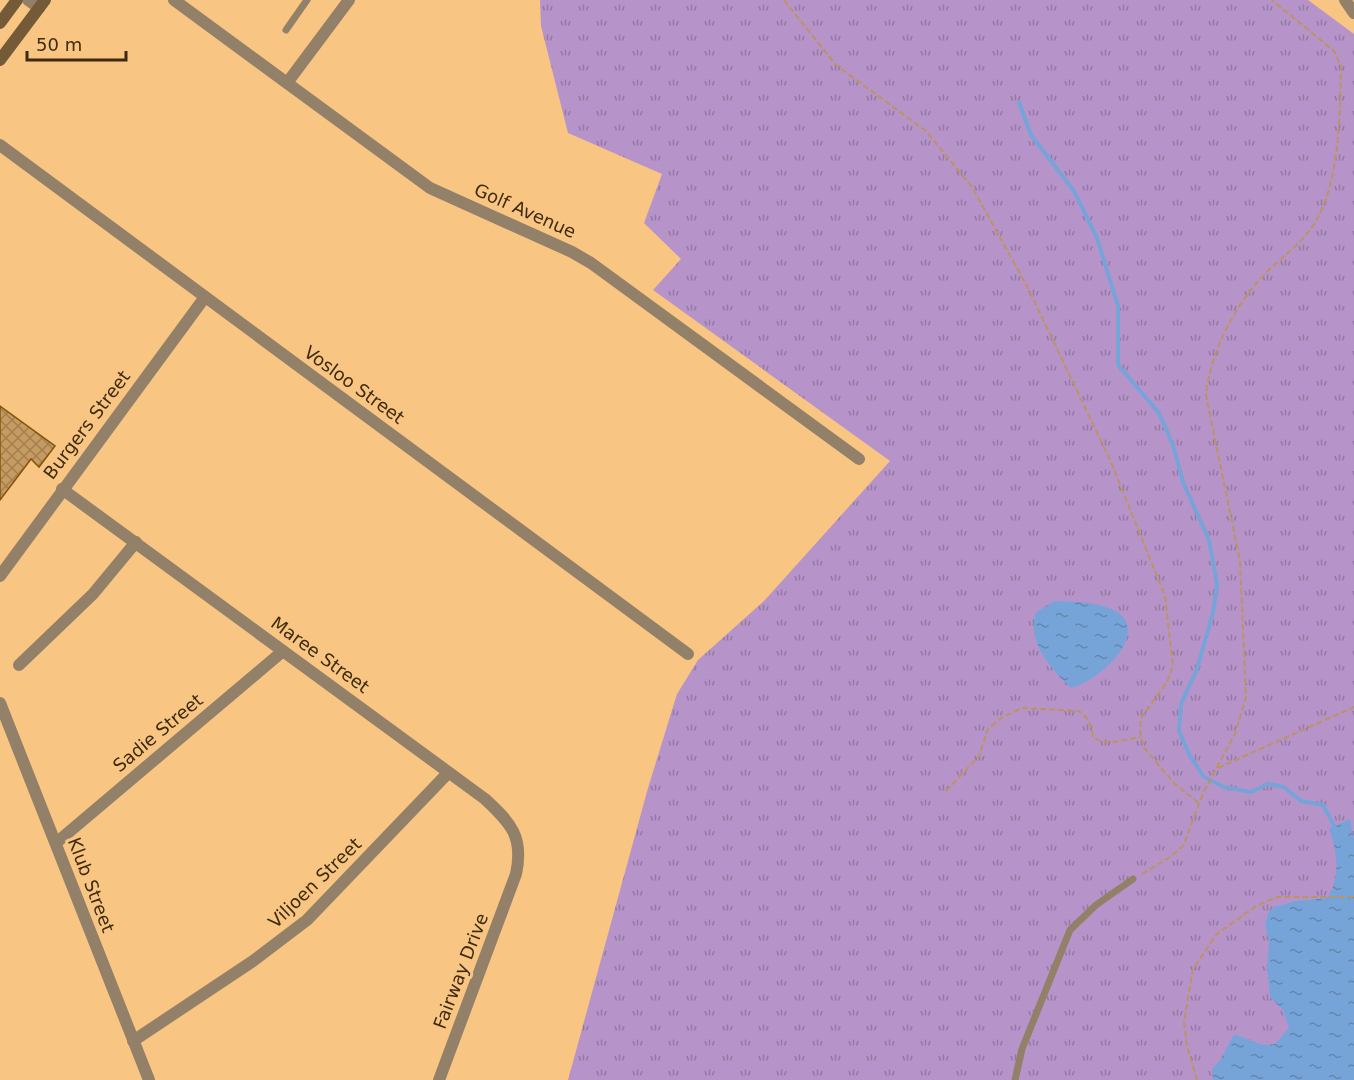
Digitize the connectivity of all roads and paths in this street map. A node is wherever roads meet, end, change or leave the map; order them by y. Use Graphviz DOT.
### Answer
graph roads {
  1 [pos="17,0"];
  2 [pos="28,0"];
  3 [pos="174,0"];
  4 [pos="307,0"];
  5 [pos="349,0"];
  6 [pos="784,0"];
  7 [pos="1272,0"];
  8 [pos="1345,0"];
  9 [pos="42,4"];
  10 [pos="1354,13"];
  11 [pos="0,23"];
  12 [pos="286,30"];
  13 [pos="0,60"];
  14 [pos="287,83"];
  15 [pos="0,146"];
  16 [pos="205,297"];
  17 [pos="859,459"];
  18 [pos="62,489"];
  19 [pos="136,542"];
  20 [pos="0,576"];
  21 [pos="283,651"];
  22 [pos="688,654"];
  23 [pos="19,665"];
  24 [pos="0,703"];
  25 [pos="1354,707"];
  26 [pos="1141,737"];
  27 [pos="1218,768"];
  28 [pos="448,773"];
  29 [pos="946,791"];
  30 [pos="1200,804"];
  31 [pos="56,843"];
  32 [pos="516,874"];
  33 [pos="1133,879"];
  34 [pos="1354,897"];
  35 [pos="133,1041"];
  36 [pos="148,1080"];
  37 [pos="439,1080"];
  38 [pos="1015,1080"];
  39 [pos="1197,1080"];
  1 -- 11 [label="main road"];
  2 -- 9 [label="street"];
  3 -- 14 [label="street, Golf Avenue"];
  4 -- 12 [label="lane"];
  5 -- 14 [label="street"];
  6 -- 26 [label="path"];
  7 -- 27 [label="path"];
  8 -- 10 [label="street"];
  9 -- 13 [label="main road"];
  14 -- 17 [label="street, Golf Avenue"];
  15 -- 16 [label="street, Vosloo Street"];
  16 -- 18 [label="street, Burgers Street"];
  16 -- 22 [label="street, Vosloo Street"];
  18 -- 19 [label="street, Maree Street"];
  18 -- 20 [label="street, Burgers Street"];
  19 -- 21 [label="street, Maree Street"];
  19 -- 23 [label="street"];
  21 -- 28 [label="street, Maree Street"];
  21 -- 31 [label="street, Sadie Street"];
  24 -- 31 [label="street, Klub Street"];
  25 -- 27 [label="path"];
  26 -- 29 [label="path"];
  26 -- 30 [label="path"];
  27 -- 30 [label="path"];
  28 -- 32 [label="street, Maree Street"];
  28 -- 35 [label="street, Viljoen Street"];
  30 -- 33 [label="path"];
  31 -- 35 [label="street, Klub Street"];
  32 -- 37 [label="street, Fairway Drive"];
  33 -- 38 [label="lane"];
  34 -- 39 [label="path"];
  35 -- 36 [label="street, Klub Street"];
}
